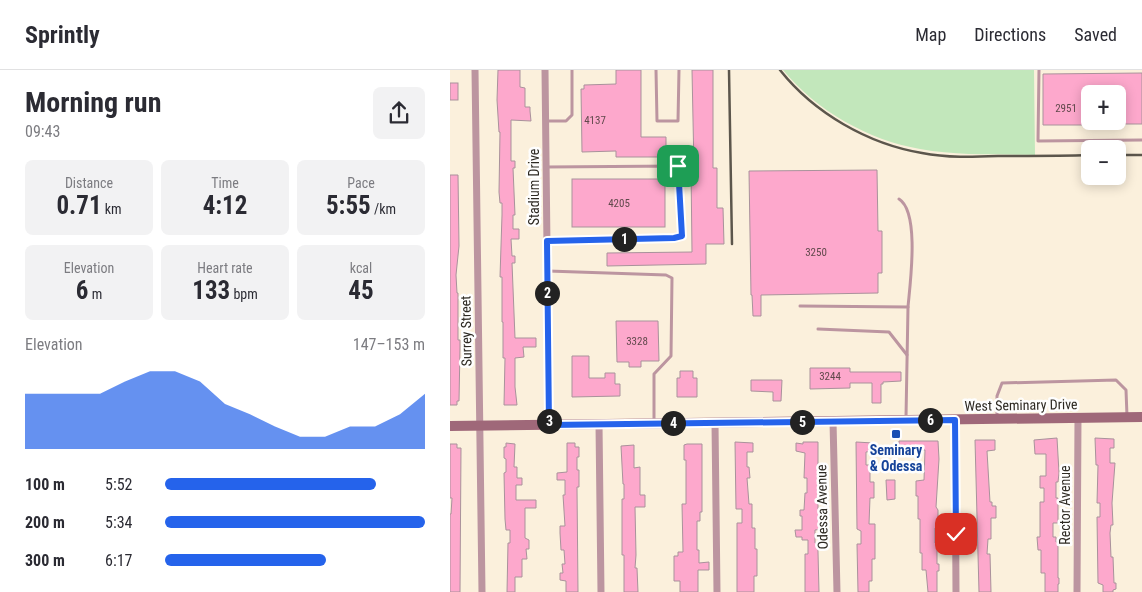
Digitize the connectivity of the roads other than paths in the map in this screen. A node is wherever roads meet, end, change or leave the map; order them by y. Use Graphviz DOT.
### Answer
graph roads {
  1 [pos="475,70"];
  2 [pos="545,70"];
  3 [pos="572,70"];
  4 [pos="656,70"];
  5 [pos="679,70"];
  6 [pos="1039,70"];
  7 [pos="546,121"];
  8 [pos="1142,140"];
  9 [pos="546,167"];
  10 [pos="899,199"];
  11 [pos="547,241"];
  12 [pos="547,271"];
  13 [pos="800,306"];
  14 [pos="908,307"];
  15 [pos="818,329"];
  16 [pos="907,355"];
  17 [pos="1142,417"];
  18 [pos="1078,418"];
  19 [pos="1127,418"];
  20 [pos="996,419"];
  21 [pos="906,420"];
  22 [pos="955,420"];
  23 [pos="833,421"];
  24 [pos="715,423"];
  25 [pos="599,424"];
  26 [pos="654,424"];
  27 [pos="549,425"];
  28 [pos="450,426"];
  29 [pos="480,426"];
  30 [pos="482,592"];
  31 [pos="600,592"];
  32 [pos="717,592"];
  33 [pos="837,592"];
  34 [pos="956,592"];
  35 [pos="1077,592"];
  1 -- 29 [label="street, Surrey Street"];
  2 -- 7 [label="street, Stadium Drive"];
  3 -- 7 [label="lane"];
  4 -- 5 [label="lane"];
  6 -- 8 [label="lane"];
  7 -- 9 [label="street, Stadium Drive"];
  9 -- 11 [label="street, Stadium Drive"];
  9 -- 11 [label="lane"];
  10 -- 14 [label="lane"];
  11 -- 12 [label="street, Stadium Drive"];
  12 -- 26 [label="lane"];
  12 -- 27 [label="street, Stadium Drive"];
  13 -- 14 [label="lane"];
  14 -- 16 [label="lane"];
  15 -- 16 [label="lane"];
  16 -- 21 [label="lane"];
  17 -- 19 [label="main road, West Seminary Drive"];
  18 -- 19 [label="main road, West Seminary Drive"];
  18 -- 20 [label="main road, West Seminary Drive"];
  18 -- 35 [label="street, Rector Avenue"];
  19 -- 20 [label="lane"];
  20 -- 22 [label="main road, West Seminary Drive"];
  21 -- 22 [label="main road, West Seminary Drive"];
  21 -- 23 [label="main road, West Seminary Drive"];
  22 -- 34 [label="street"];
  23 -- 24 [label="main road, West Seminary Drive"];
  23 -- 33 [label="street, Odessa Avenue"];
  24 -- 26 [label="main road, West Seminary Drive"];
  24 -- 32 [label="street"];
  25 -- 26 [label="main road, West Seminary Drive"];
  25 -- 27 [label="main road, West Seminary Drive"];
  25 -- 31 [label="street"];
  27 -- 29 [label="main road, West Seminary Drive"];
  28 -- 29 [label="main road, West Seminary Drive"];
  29 -- 30 [label="street, Surrey Street"];
}
